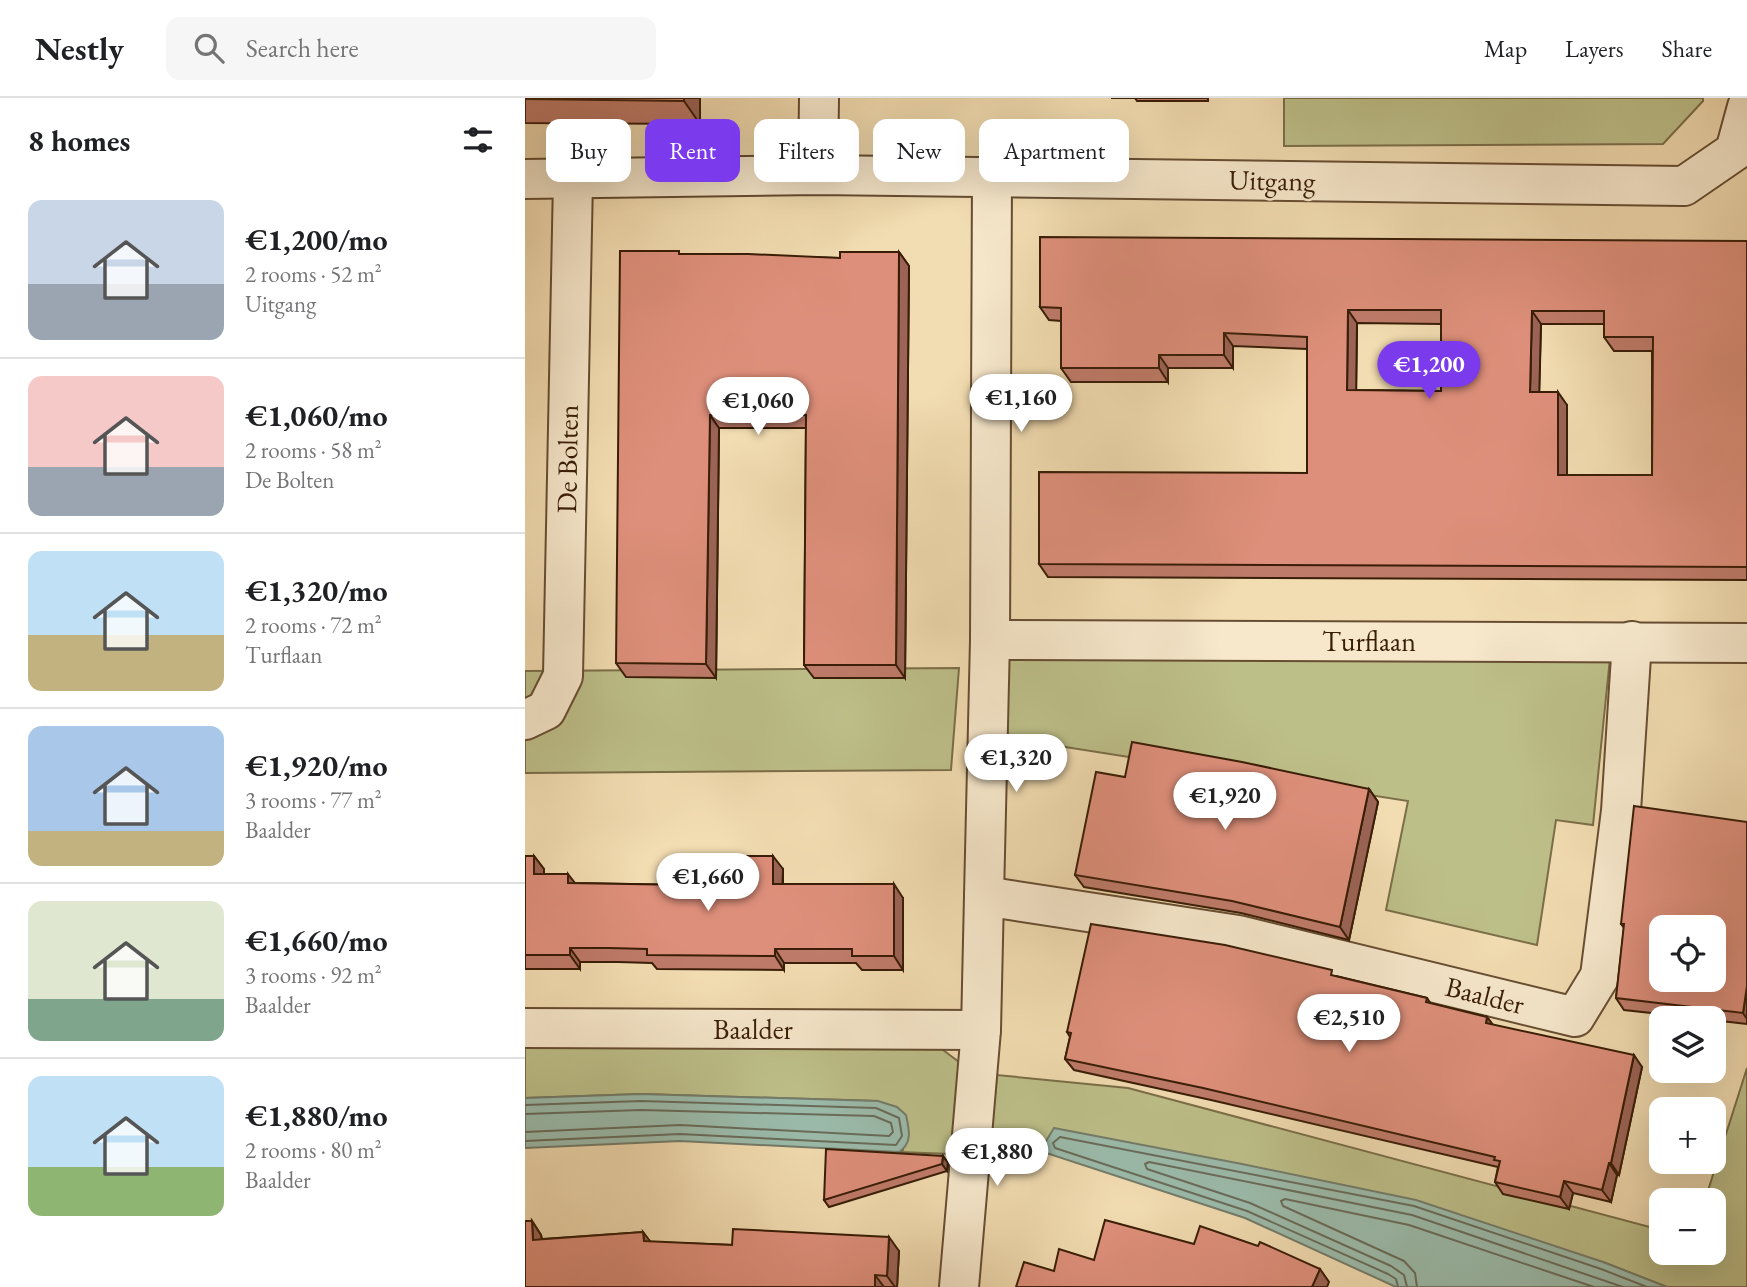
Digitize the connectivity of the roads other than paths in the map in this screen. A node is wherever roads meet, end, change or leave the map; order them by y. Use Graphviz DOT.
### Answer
graph roads {
  1 [pos="819,98"];
  2 [pos="1747,107"];
  3 [pos="819,119"];
  4 [pos="859,175"];
  5 [pos="754,176"];
  6 [pos="979,177"];
  7 [pos="525,179"];
  8 [pos="546,179"];
  9 [pos="631,179"];
  10 [pos="1129,179"];
  11 [pos="573,182"];
  12 [pos="992,182"];
  13 [pos="991,640"];
  14 [pos="1632,642"];
  15 [pos="1747,643"];
  16 [pos="525,720"];
  17 [pos="984,896"];
  18 [pos="525,1028"];
  19 [pos="981,1030"];
  20 [pos="959,1287"];
  1 -- 3 [label="street"];
  2 -- 10 [label="street, Uitgang"];
  4 -- 6 [label="street, Uitgang"];
  5 -- 9 [label="street, Uitgang"];
  7 -- 8 [label="street, Uitgang"];
  11 -- 16 [label="street, De Bolten"];
  12 -- 13 [label="street"];
  13 -- 14 [label="street, Turflaan"];
  13 -- 17 [label="street"];
  14 -- 15 [label="street, Turflaan"];
  14 -- 17 [label="street, Baalder"];
  17 -- 19 [label="street"];
  18 -- 19 [label="street, Baalder"];
  19 -- 20 [label="street"];
}
